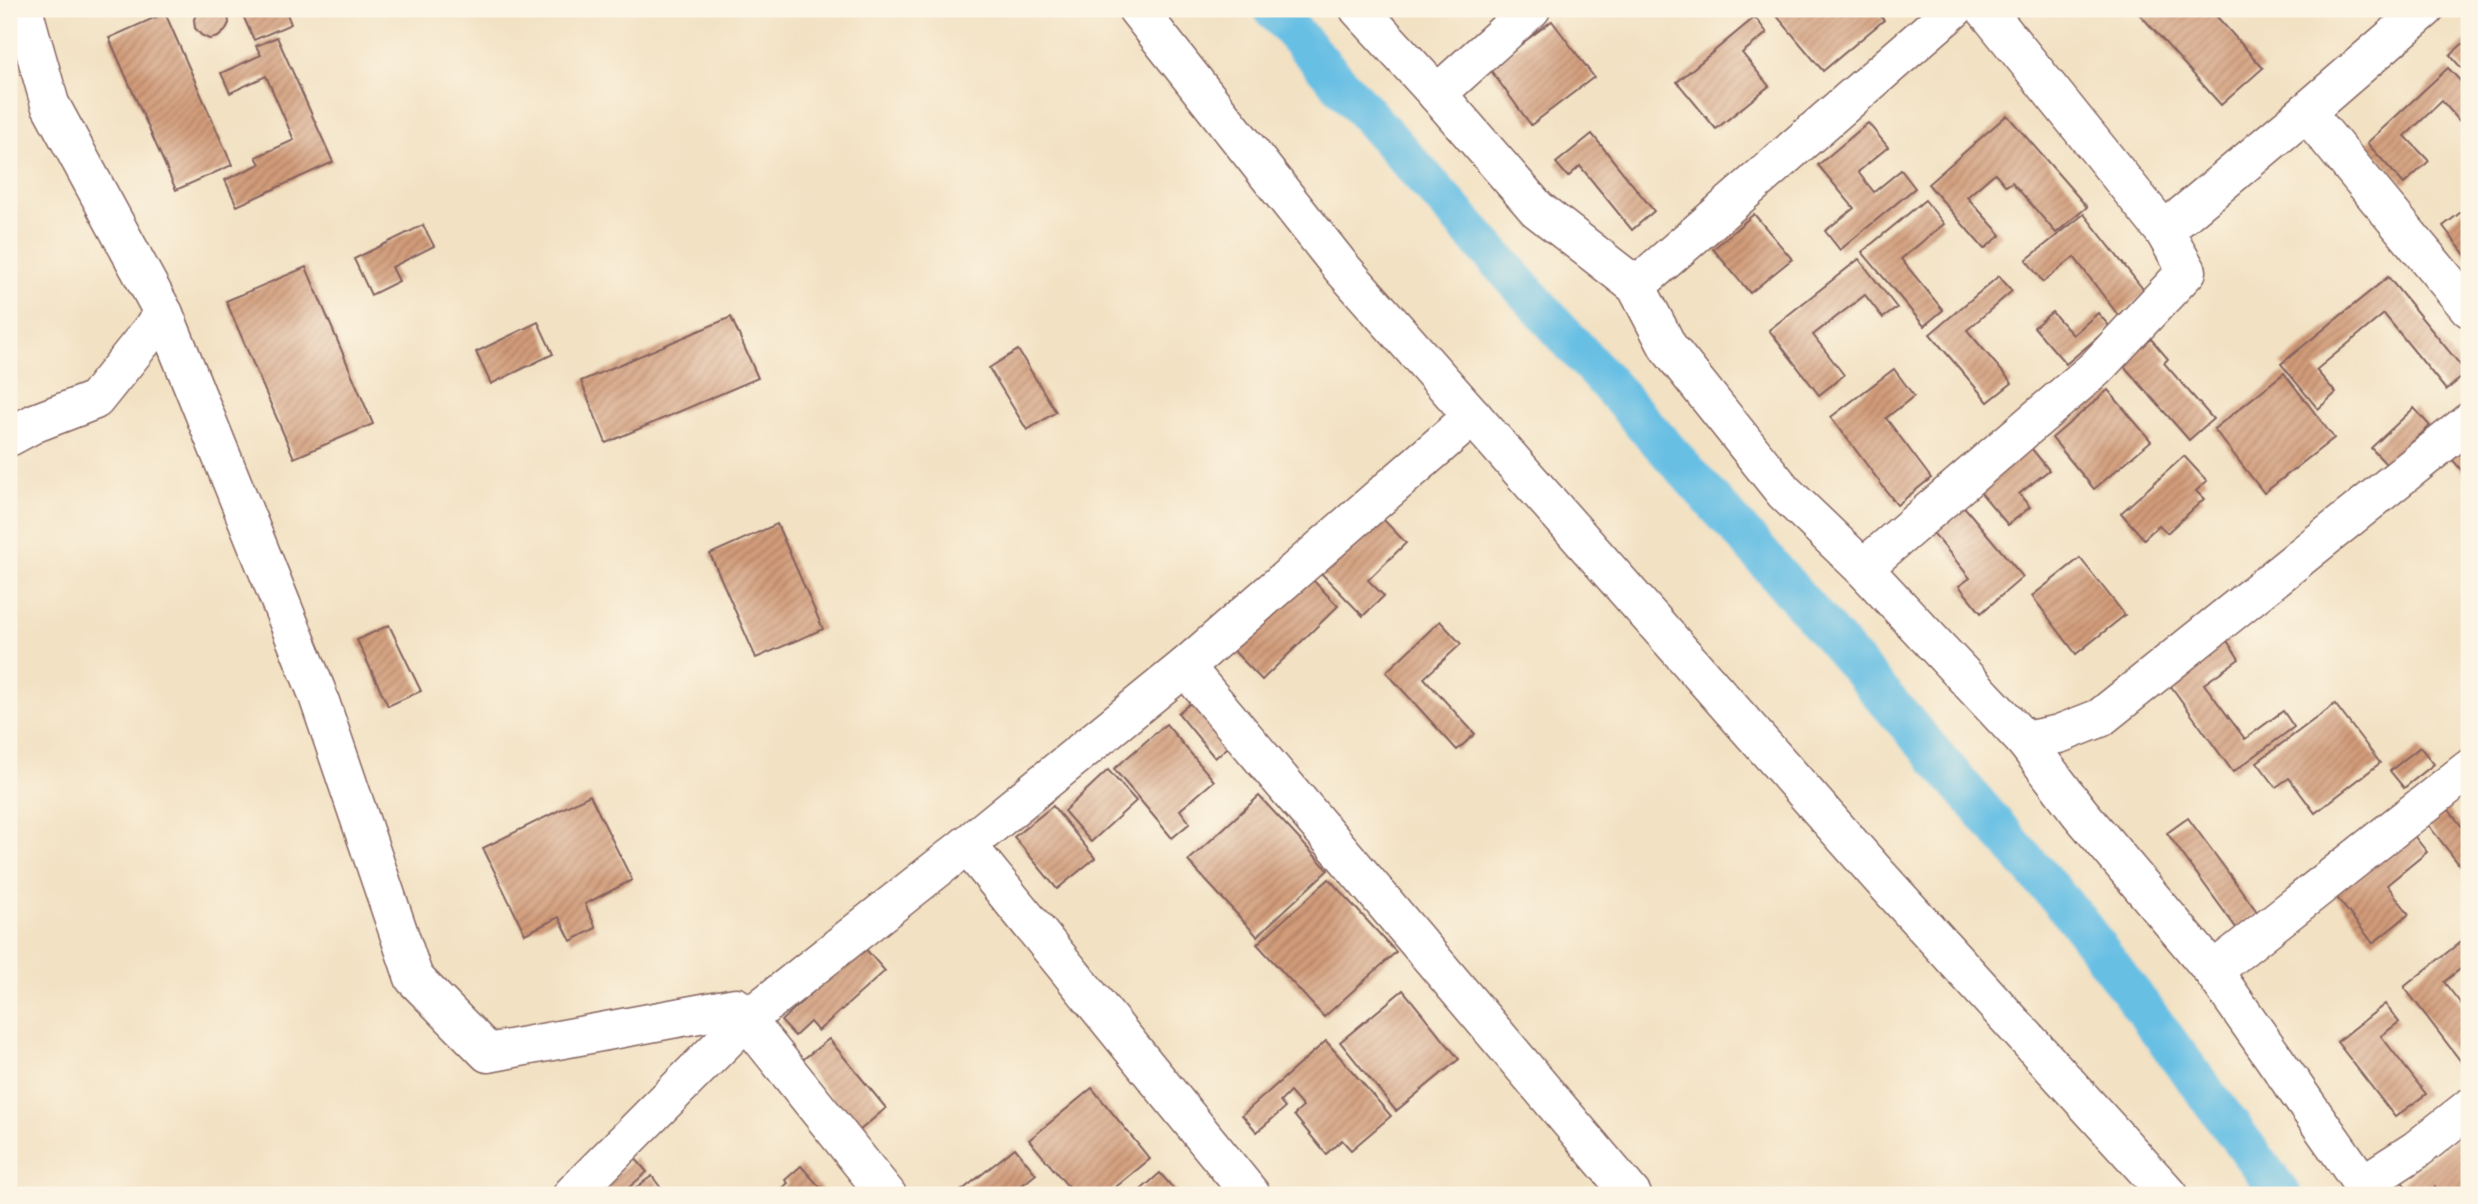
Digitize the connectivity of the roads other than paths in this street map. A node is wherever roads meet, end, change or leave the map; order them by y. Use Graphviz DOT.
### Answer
graph roads {
  1 [pos="23,9"];
  2 [pos="1137,9"];
  3 [pos="1359,9"];
  4 [pos="1531,9"];
  5 [pos="1954,9"];
  6 [pos="1985,9"];
  7 [pos="2425,9"];
  8 [pos="1437,94"];
  9 [pos="2306,113"];
  10 [pos="2164,231"];
  11 [pos="1636,286"];
  12 [pos="2469,308"];
  13 [pos="164,314"];
  14 [pos="1473,416"];
  15 [pos="2469,422"];
  16 [pos="9,437"];
  17 [pos="1863,568"];
  18 [pos="1185,667"];
  19 [pos="2025,741"];
  20 [pos="2469,769"];
  21 [pos="967,845"];
  22 [pos="2213,971"];
  23 [pos="746,1020"];
  24 [pos="2469,1108"];
  25 [pos="2366,1190"];
  26 [pos="572,1195"];
  27 [pos="887,1195"];
  28 [pos="1251,1195"];
  29 [pos="1632,1195"];
  30 [pos="2169,1195"];
  1 -- 13 [label="street"];
  2 -- 14 [label="street"];
  3 -- 8 [label="street"];
  4 -- 8 [label="street"];
  5 -- 11 [label="street"];
  6 -- 10 [label="street"];
  7 -- 9 [label="street"];
  8 -- 11 [label="street"];
  9 -- 10 [label="street"];
  9 -- 12 [label="street"];
  10 -- 17 [label="street"];
  11 -- 17 [label="street"];
  13 -- 16 [label="street"];
  13 -- 23 [label="street"];
  14 -- 18 [label="street"];
  14 -- 30 [label="street"];
  15 -- 19 [label="street"];
  17 -- 19 [label="street"];
  18 -- 21 [label="street"];
  18 -- 29 [label="street"];
  19 -- 22 [label="street"];
  20 -- 22 [label="street"];
  21 -- 23 [label="street"];
  21 -- 28 [label="street"];
  22 -- 25 [label="street"];
  23 -- 26 [label="street"];
  23 -- 27 [label="street"];
  24 -- 25 [label="street"];
}
